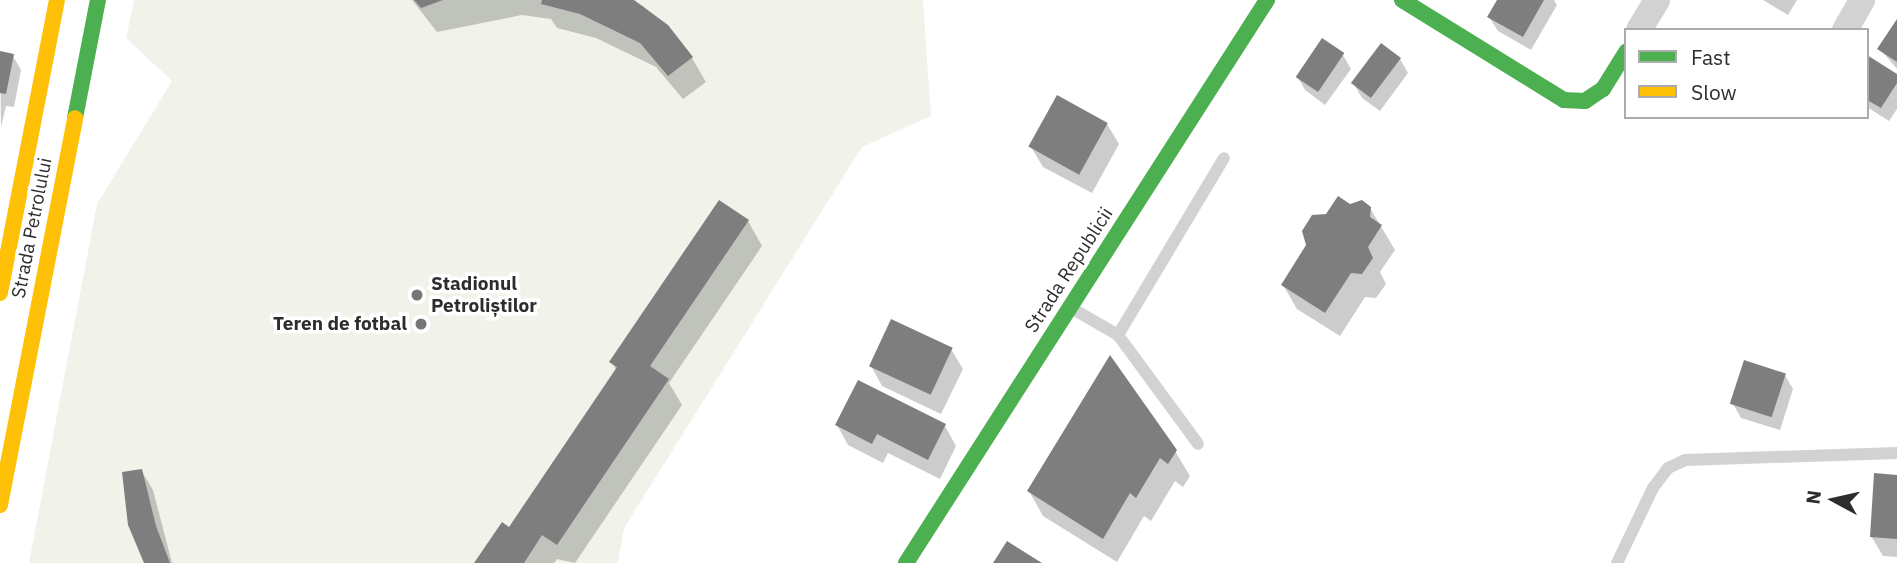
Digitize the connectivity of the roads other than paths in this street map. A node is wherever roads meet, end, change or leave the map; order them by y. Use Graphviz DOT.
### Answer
graph roads {
  1 [pos="57,0"];
  2 [pos="98,0"];
  3 [pos="1267,0"];
  4 [pos="1402,0"];
  5 [pos="1657,0"];
  6 [pos="1862,0"];
  7 [pos="1640,28"];
  8 [pos="1846,28"];
  9 [pos="1624,55"];
  10 [pos="58,98"];
  11 [pos="1224,158"];
  12 [pos="0,293"];
  13 [pos="1070,307"];
  14 [pos="1118,335"];
  15 [pos="1198,444"];
  16 [pos="1897,453"];
  17 [pos="0,505"];
  18 [pos="906,563"];
  19 [pos="1617,563"];
  1 -- 10 [label="street, Strada Petrolului"];
  2 -- 10 [label="street, Strada Petrolului"];
  3 -- 13 [label="street, Strada Republicii"];
  4 -- 9 [label="street"];
  5 -- 7 [label="street"];
  6 -- 8 [label="street"];
  10 -- 12 [label="street, Strada Petrolului"];
  10 -- 17 [label="street, Strada Petrolului"];
  11 -- 14 [label="lane"];
  13 -- 14 [label="lane"];
  13 -- 18 [label="street, Strada Republicii"];
  14 -- 15 [label="lane"];
  16 -- 19 [label="lane"];
}
